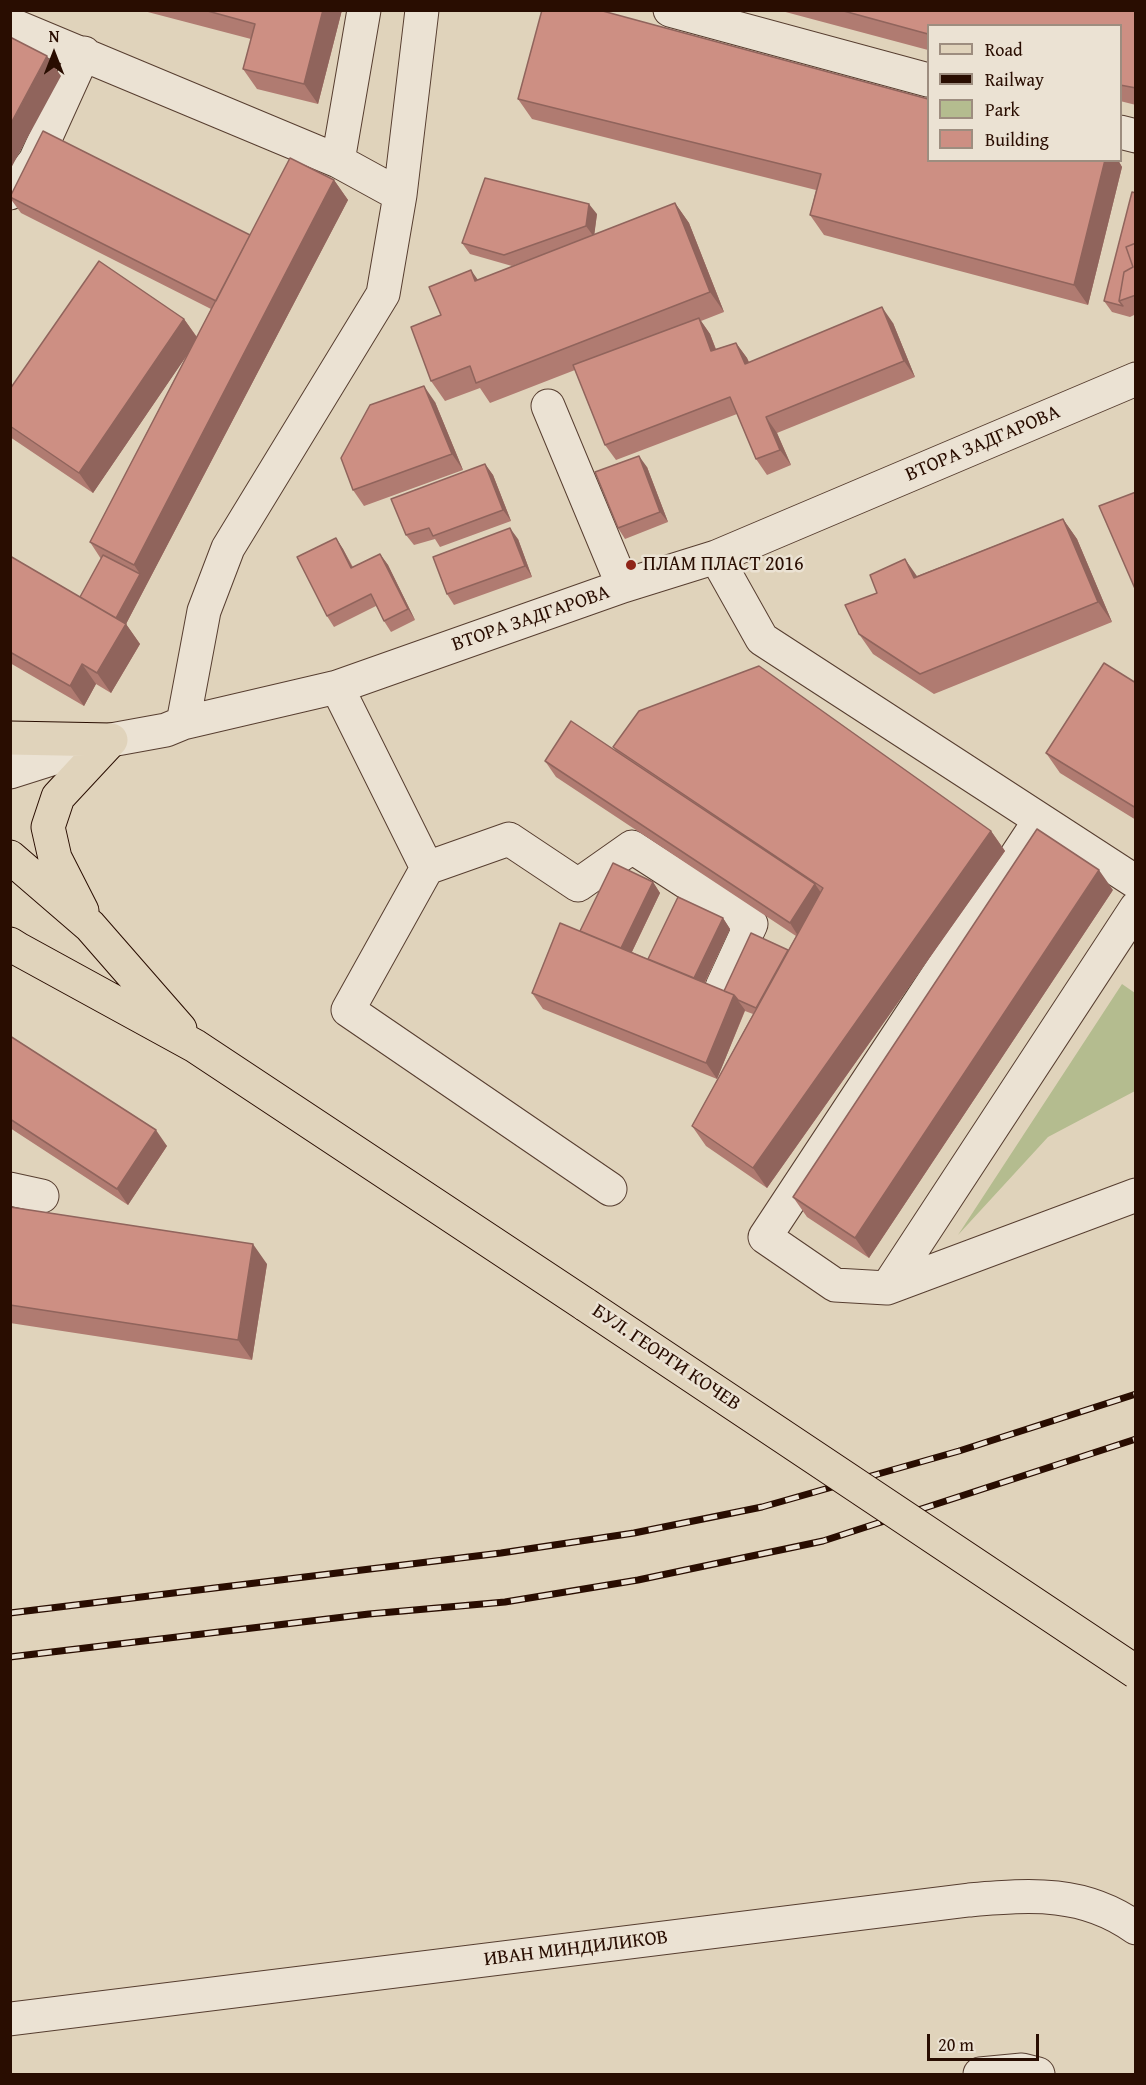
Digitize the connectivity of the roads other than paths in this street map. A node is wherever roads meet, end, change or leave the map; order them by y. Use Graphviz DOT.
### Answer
graph roads {
  1 [pos="364,10"];
  2 [pos="423,10"];
  3 [pos="670,10"];
  4 [pos="18,20"];
  5 [pos="84,53"];
  6 [pos="927,80"];
  7 [pos="338,161"];
  8 [pos="10,193"];
  9 [pos="400,195"];
  10 [pos="1136,379"];
  11 [pos="548,406"];
  12 [pos="716,557"];
  13 [pos="623,586"];
  14 [pos="338,687"];
  15 [pos="183,723"];
  16 [pos="10,738"];
  17 [pos="111,740"];
  18 [pos="10,772"];
  19 [pos="1040,820"];
  20 [pos="10,857"];
  21 [pos="427,868"];
  22 [pos="1136,882"];
  23 [pos="1136,908"];
  24 [pos="90,926"];
  25 [pos="13,946"];
  26 [pos="722,987"];
  27 [pos="195,1046"];
  28 [pos="10,1189"];
  29 [pos="610,1189"];
  30 [pos="1136,1195"];
  31 [pos="42,1196"];
  32 [pos="887,1288"];
  33 [pos="1136,1672"];
  34 [pos="1136,1928"];
  35 [pos="10,2019"];
  36 [pos="980,2074"];
  37 [pos="1038,2074"];
  1 -- 7 [label="street"];
  2 -- 9 [label="street"];
  3 -- 6 [label="street"];
  4 -- 5 [label="street"];
  5 -- 7 [label="street"];
  5 -- 8 [label="street"];
  7 -- 9 [label="street"];
  9 -- 15 [label="street"];
  10 -- 12 [label="street, ВТОРА ЗАДГАРОВА"];
  11 -- 13 [label="street"];
  12 -- 13 [label="street, ВТОРА ЗАДГАРОВА"];
  12 -- 19 [label="street"];
  13 -- 14 [label="street, ВТОРА ЗАДГАРОВА"];
  14 -- 15 [label="street, ВТОРА ЗАДГАРОВА"];
  14 -- 21 [label="street"];
  15 -- 17 [label="street, ВТОРА ЗАДГАРОВА"];
  16 -- 17 [label="main road"];
  17 -- 18 [label="street, ВТОРА ЗАДГАРОВА"];
  17 -- 24 [label="main road"];
  19 -- 22 [label="street"];
  19 -- 32 [label="street"];
  20 -- 24 [label="main road, БУЛ. ГЕОРГИ КОЧЕВ"];
  21 -- 26 [label="street"];
  21 -- 29 [label="street"];
  23 -- 32 [label="street"];
  24 -- 27 [label="main road, БУЛ. ГЕОРГИ КОЧЕВ"];
  25 -- 27 [label="main road, БУЛ. ГЕОРГИ КОЧЕВ"];
  27 -- 33 [label="main road, БУЛ. ГЕОРГИ КОЧЕВ, bridge"];
  28 -- 31 [label="street"];
  30 -- 32 [label="street"];
  34 -- 35 [label="street, ИВАН МИНДИЛИКОВ"];
  36 -- 37 [label="street"];
}
